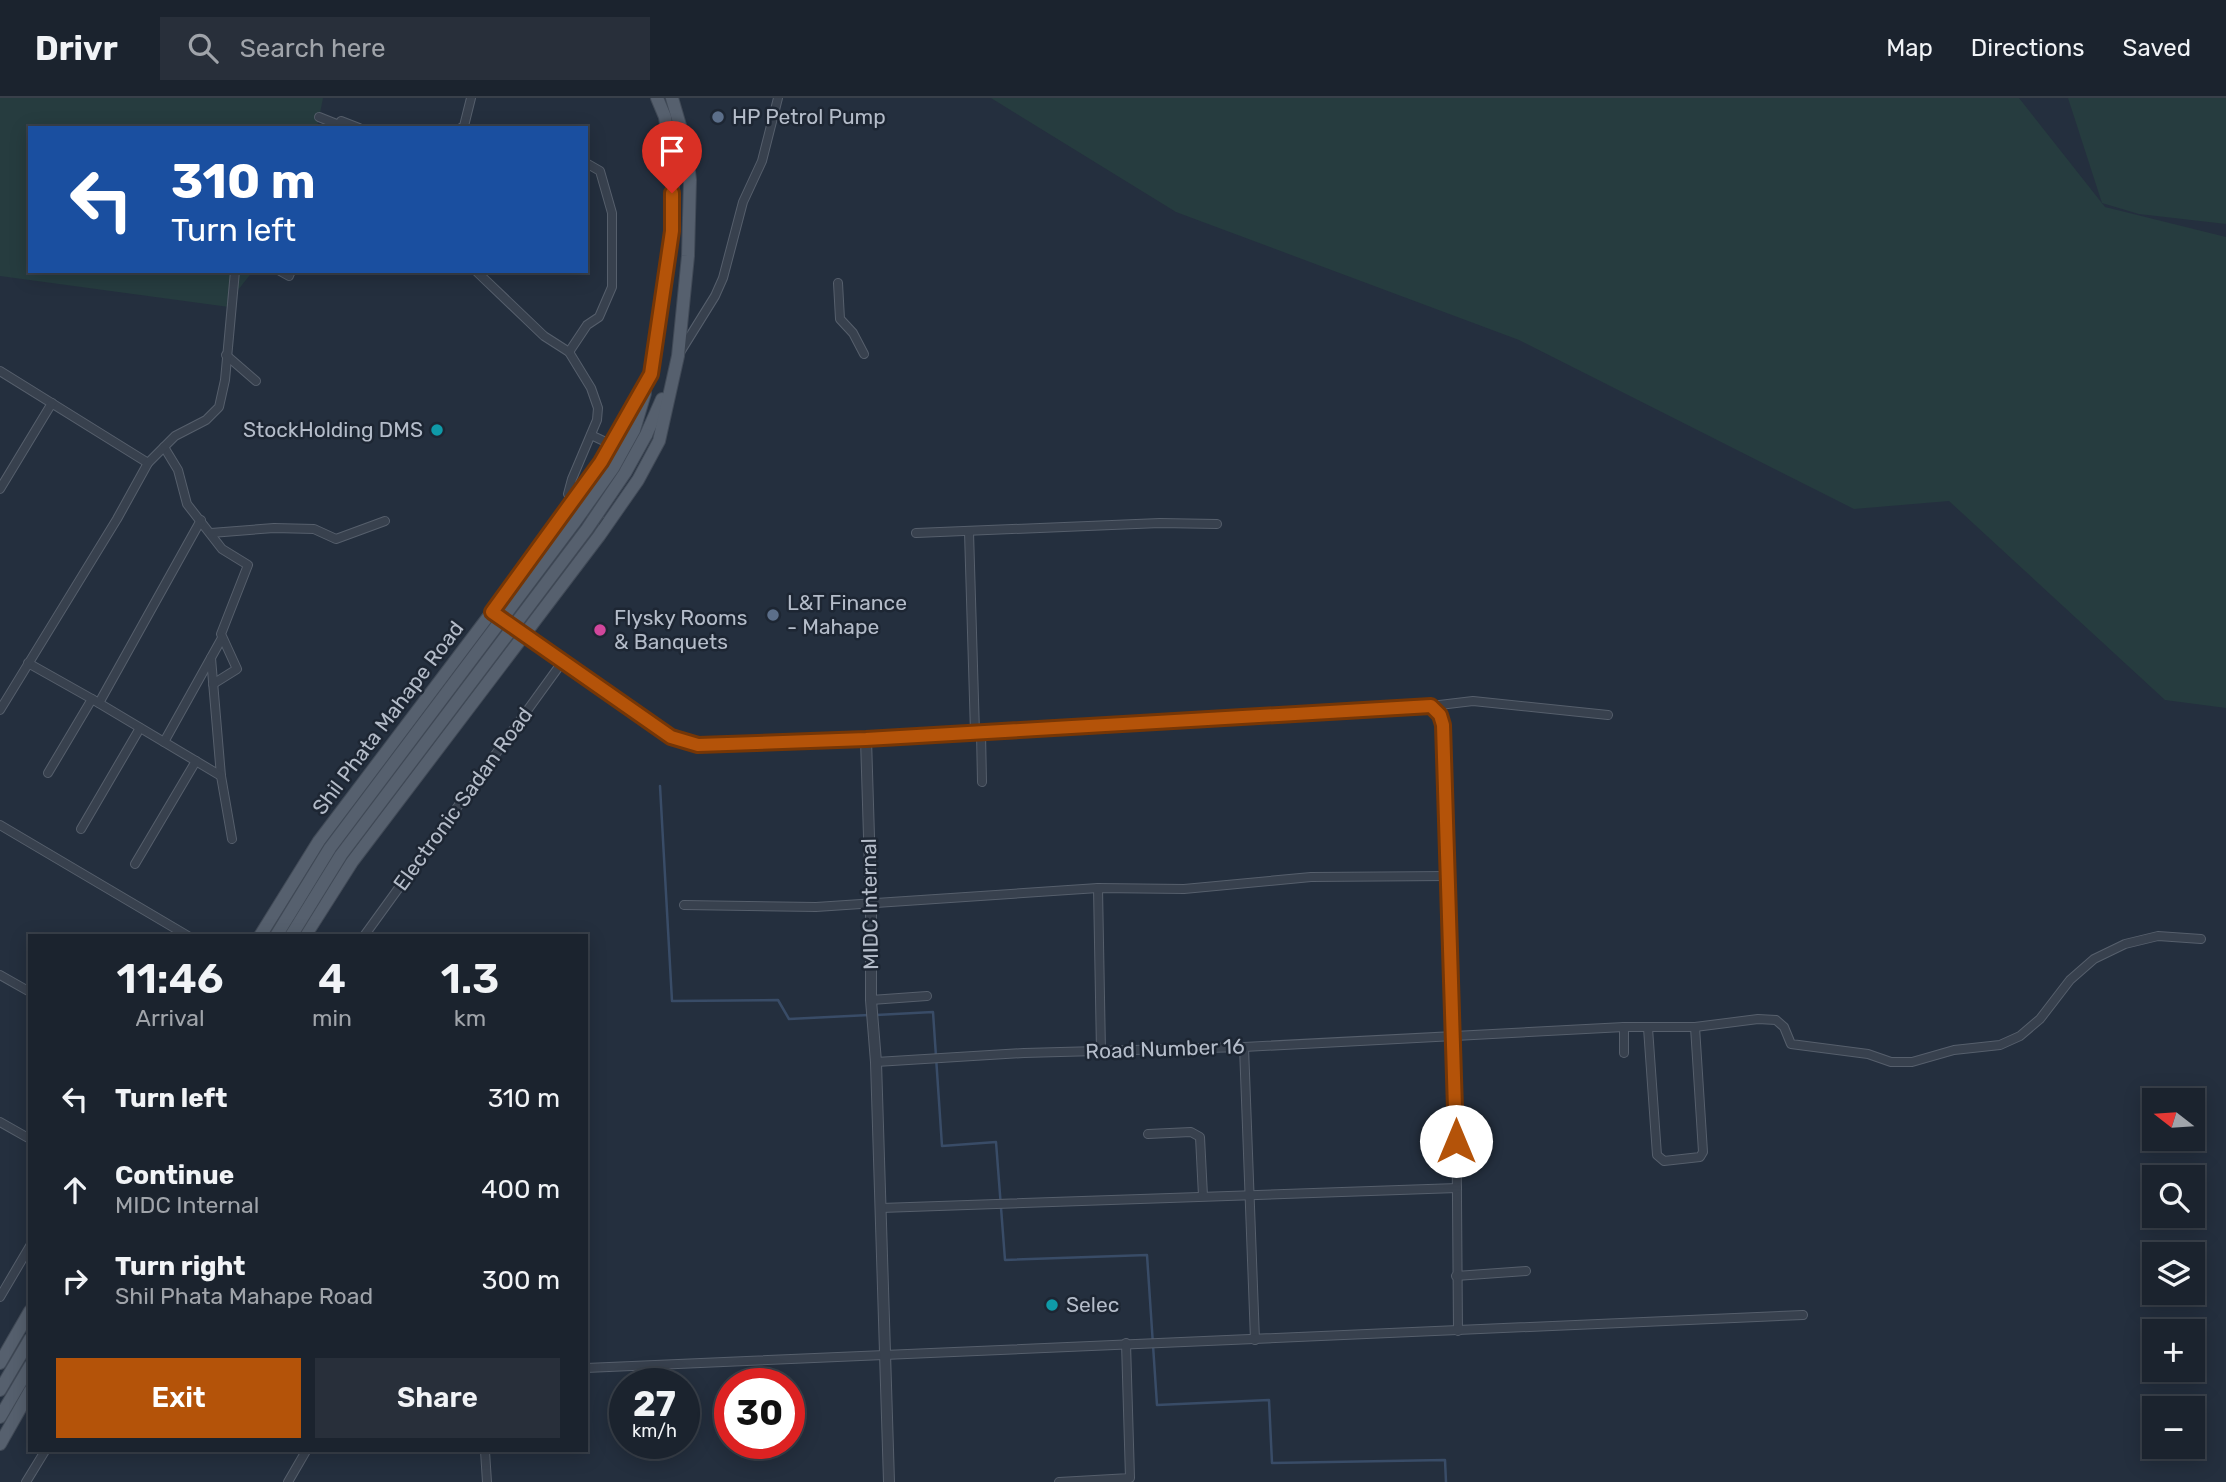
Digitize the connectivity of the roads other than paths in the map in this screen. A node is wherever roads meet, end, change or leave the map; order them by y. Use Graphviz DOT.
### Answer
graph roads {
  1 [pos="471,98"];
  2 [pos="657,98"];
  3 [pos="672,98"];
  4 [pos="778,98"];
  5 [pos="320,117"];
  6 [pos="339,126"];
  7 [pos="354,126"];
  8 [pos="465,126"];
  9 [pos="588,164"];
  10 [pos="235,273"];
  11 [pos="478,273"];
  12 [pos="838,283"];
  13 [pos="569,352"];
  14 [pos="864,354"];
  15 [pos="226,355"];
  16 [pos="678,356"];
  17 [pos="0,371"];
  18 [pos="651,374"];
  19 [pos="671,379"];
  20 [pos="256,381"];
  21 [pos="52,403"];
  22 [pos="640,432"];
  23 [pos="591,435"];
  24 [pos="610,444"];
  25 [pos="164,447"];
  26 [pos="148,463"];
  27 [pos="0,489"];
  28 [pos="573,500"];
  29 [pos="201,520"];
  30 [pos="385,521"];
  31 [pos="1217,524"];
  32 [pos="606,525"];
  33 [pos="969,532"];
  34 [pos="211,533"];
  35 [pos="916,533"];
  36 [pos="492,612"];
  37 [pos="526,635"];
  38 [pos="222,638"];
  39 [pos="211,658"];
  40 [pos="563,661"];
  41 [pos="28,663"];
  42 [pos="213,684"];
  43 [pos="95,701"];
  44 [pos="1431,706"];
  45 [pos="0,710"];
  46 [pos="1608,715"];
  47 [pos="140,729"];
  48 [pos="978,733"];
  49 [pos="866,739"];
  50 [pos="164,742"];
  51 [pos="196,761"];
  52 [pos="48,773"];
  53 [pos="222,776"];
  54 [pos="982,782"];
  55 [pos="0,825"];
  56 [pos="82,829"];
  57 [pos="232,839"];
  58 [pos="135,864"];
  59 [pos="1449,876"];
  60 [pos="1098,888"];
  61 [pos="871,902"];
  62 [pos="684,905"];
  63 [pos="185,934"];
  64 [pos="261,934"];
  65 [pos="277,934"];
  66 [pos="292,934"];
  67 [pos="306,934"];
  68 [pos="364,934"];
  69 [pos="2201,939"];
  70 [pos="0,975"];
  71 [pos="28,991"];
  72 [pos="927,996"];
  73 [pos="871,1000"];
  74 [pos="1624,1027"];
  75 [pos="1695,1027"];
  76 [pos="1648,1028"];
  77 [pos="1454,1036"];
  78 [pos="1244,1046"];
  79 [pos="1101,1052"];
  80 [pos="1624,1053"];
  81 [pos="876,1062"];
  82 [pos="0,1122"];
  83 [pos="1148,1134"];
  84 [pos="28,1138"];
  85 [pos="1457,1188"];
  86 [pos="1249,1195"];
  87 [pos="1203,1196"];
  88 [pos="881,1208"];
  89 [pos="28,1249"];
  90 [pos="1526,1270"];
  91 [pos="1456,1276"];
  92 [pos="1,1293"];
  93 [pos="28,1314"];
  94 [pos="1802,1315"];
  95 [pos="1458,1331"];
  96 [pos="1255,1340"];
  97 [pos="28,1342"];
  98 [pos="1129,1343"];
  99 [pos="885,1355"];
  100 [pos="0,1363"];
  101 [pos="588,1368"];
  102 [pos="28,1369"];
  103 [pos="0,1390"];
  104 [pos="28,1395"];
  105 [pos="0,1417"];
  106 [pos="0,1444"];
  107 [pos="44,1452"];
  108 [pos="305,1452"];
  109 [pos="485,1452"];
  110 [pos="26,1482"];
  111 [pos="288,1482"];
  112 [pos="487,1482"];
  113 [pos="889,1482"];
  114 [pos="1059,1482"];
  1 -- 8 [label="street"];
  2 -- 18 [label="main road, Shil Phata Mahape Road"];
  3 -- 16 [label="main road"];
  4 -- 16 [label="street"];
  5 -- 6 [label="street"];
  6 -- 7 [label="street"];
  9 -- 13 [label="street"];
  10 -- 15 [label="street"];
  11 -- 13 [label="street"];
  12 -- 14 [label="street"];
  13 -- 23 [label="street"];
  15 -- 20 [label="street"];
  15 -- 25 [label="street"];
  16 -- 19 [label="main road"];
  17 -- 21 [label="street"];
  18 -- 22 [label="main road"];
  18 -- 24 [label="main road, Shil Phata Mahape Road"];
  19 -- 22 [label="main road"];
  19 -- 32 [label="main road"];
  21 -- 26 [label="street"];
  21 -- 27 [label="street"];
  22 -- 65 [label="main road, bridge"];
  22 -- 66 [label="main road, bridge"];
  23 -- 24 [label="street"];
  23 -- 28 [label="street"];
  24 -- 28 [label="main road, Shil Phata Mahape Road"];
  25 -- 26 [label="street"];
  25 -- 29 [label="street"];
  26 -- 41 [label="street"];
  28 -- 32 [label="street"];
  28 -- 36 [label="main road, Shil Phata Mahape Road"];
  29 -- 34 [label="street"];
  29 -- 43 [label="street"];
  30 -- 34 [label="street"];
  31 -- 33 [label="street"];
  32 -- 37 [label="main road"];
  33 -- 35 [label="street"];
  33 -- 48 [label="street"];
  34 -- 38 [label="street"];
  36 -- 37 [label="street"];
  36 -- 64 [label="main road, Shil Phata Mahape Road"];
  37 -- 40 [label="street"];
  37 -- 67 [label="main road"];
  38 -- 39 [label="street"];
  38 -- 42 [label="street"];
  39 -- 42 [label="street"];
  39 -- 50 [label="street"];
  40 -- 49 [label="street"];
  40 -- 68 [label="street, Electronic Sadan Road"];
  41 -- 43 [label="street"];
  41 -- 45 [label="street"];
  42 -- 53 [label="street"];
  43 -- 47 [label="street"];
  43 -- 52 [label="street"];
  44 -- 46 [label="street"];
  44 -- 48 [label="street"];
  44 -- 59 [label="street"];
  47 -- 50 [label="street"];
  47 -- 56 [label="street"];
  48 -- 49 [label="street"];
  48 -- 54 [label="street"];
  49 -- 61 [label="street, MIDC Internal"];
  50 -- 51 [label="street"];
  51 -- 53 [label="street"];
  51 -- 58 [label="street"];
  53 -- 57 [label="street"];
  55 -- 63 [label="street"];
  59 -- 60 [label="street"];
  59 -- 77 [label="street"];
  60 -- 61 [label="street"];
  60 -- 79 [label="street"];
  61 -- 62 [label="street"];
  61 -- 73 [label="street, MIDC Internal"];
  69 -- 75 [label="street, Road Number 16"];
  70 -- 71 [label="street"];
  72 -- 73 [label="street"];
  73 -- 81 [label="street, MIDC Internal"];
  74 -- 76 [label="street, Road Number 16"];
  74 -- 77 [label="street, Road Number 16"];
  74 -- 80 [label="street"];
  75 -- 76 [label="street, Road Number 16"];
  75 -- 76 [label="street"];
  77 -- 78 [label="street, Road Number 16"];
  77 -- 85 [label="street"];
  78 -- 79 [label="street, Road Number 16"];
  78 -- 86 [label="street"];
  79 -- 81 [label="street, Road Number 16"];
  81 -- 88 [label="street, MIDC Internal"];
  82 -- 84 [label="street"];
  83 -- 87 [label="street"];
  85 -- 86 [label="street"];
  85 -- 91 [label="street"];
  86 -- 87 [label="street"];
  86 -- 96 [label="street"];
  87 -- 88 [label="street"];
  88 -- 99 [label="street, MIDC Internal"];
  89 -- 92 [label="street"];
  90 -- 91 [label="street"];
  91 -- 95 [label="street"];
  93 -- 100 [label="main road"];
  94 -- 95 [label="street"];
  95 -- 96 [label="street"];
  96 -- 98 [label="street"];
  97 -- 103 [label="main road"];
  98 -- 99 [label="street"];
  98 -- 114 [label="street"];
  99 -- 101 [label="street"];
  99 -- 113 [label="street, MIDC Internal"];
  102 -- 105 [label="main road"];
  104 -- 106 [label="main road"];
  107 -- 110 [label="street"];
  108 -- 111 [label="street"];
  109 -- 112 [label="street"];
}
